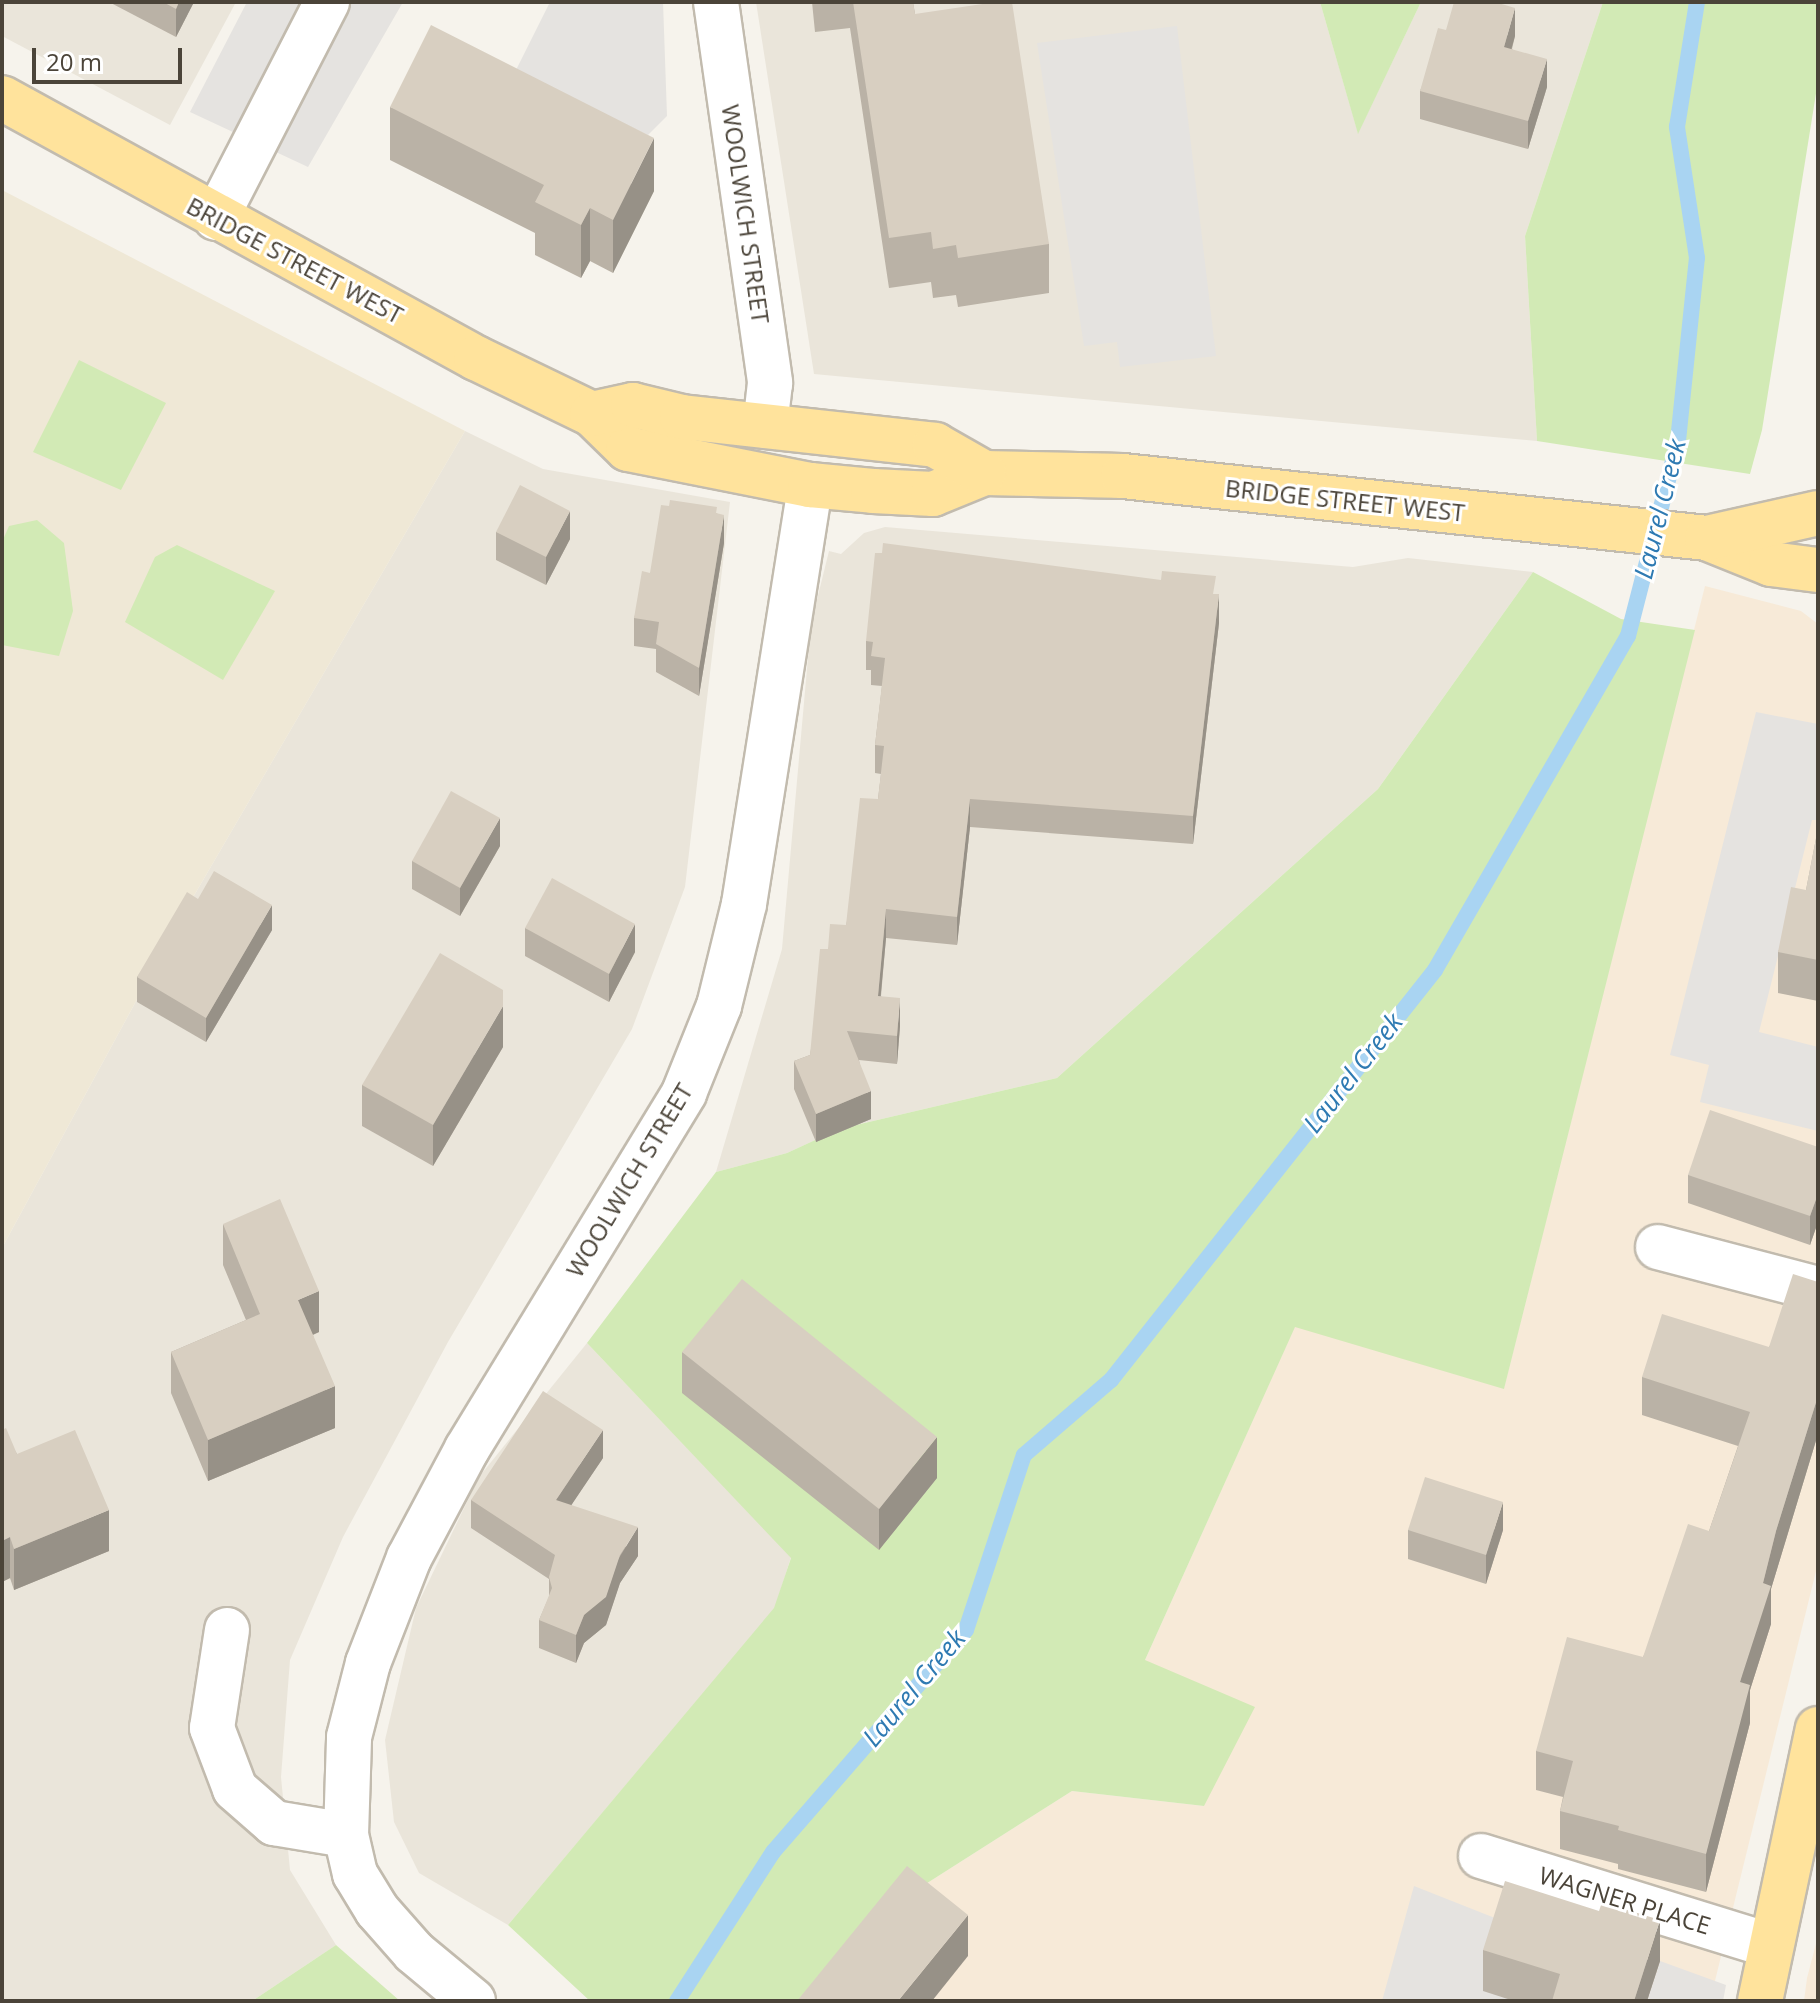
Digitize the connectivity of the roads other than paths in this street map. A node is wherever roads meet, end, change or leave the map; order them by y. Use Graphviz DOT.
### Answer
graph roads {
  1 [pos="327,2"];
  2 [pos="716,2"];
  3 [pos="2,98"];
  4 [pos="216,218"];
  5 [pos="592,414"];
  6 [pos="765,426"];
  7 [pos="984,473"];
  8 [pos="810,485"];
  9 [pos="1818,513"];
  10 [pos="1707,538"];
  11 [pos="1818,570"];
  12 [pos="1658,1247"];
  13 [pos="1818,1289"];
  14 [pos="227,1630"];
  15 [pos="1818,1729"];
  16 [pos="346,1835"];
  17 [pos="1481,1856"];
  18 [pos="1769,1945"];
  19 [pos="462,1992"];
  20 [pos="1760,2001"];
  1 -- 4 [label="street"];
  2 -- 6 [label="street, WOOLWICH STREET"];
  3 -- 4 [label="main road, BRIDGE STREET WEST"];
  4 -- 5 [label="main road, BRIDGE STREET WEST"];
  5 -- 6 [label="main road, BRIDGE STREET WEST"];
  5 -- 8 [label="main road, BRIDGE STREET WEST"];
  6 -- 7 [label="main road, BRIDGE STREET WEST"];
  7 -- 8 [label="main road, BRIDGE STREET WEST"];
  7 -- 10 [label="main road, BRIDGE STREET WEST"];
  8 -- 16 [label="street, WOOLWICH STREET"];
  9 -- 10 [label="main road, BRIDGE STREET WEST"];
  10 -- 11 [label="main road, BRIDGE STREET WEST"];
  12 -- 13 [label="street"];
  14 -- 16 [label="street"];
  15 -- 18 [label="main road"];
  16 -- 19 [label="street, WOOLWICH STREET"];
  17 -- 18 [label="street, WAGNER PLACE"];
  18 -- 20 [label="main road"];
}
